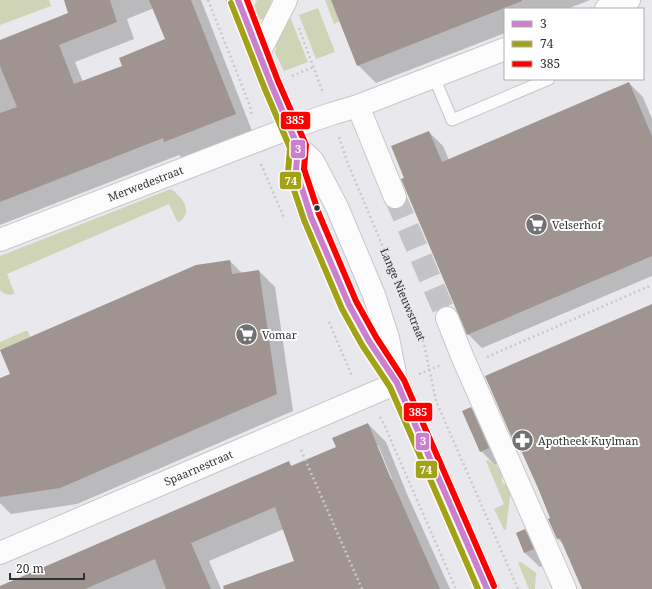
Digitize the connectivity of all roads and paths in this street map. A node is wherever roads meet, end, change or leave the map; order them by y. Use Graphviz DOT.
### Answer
graph roads {
  1 [pos="208,0"];
  2 [pos="238,0"];
  3 [pos="286,0"];
  4 [pos="629,0"];
  5 [pos="609,8"];
  6 [pos="504,49"];
  7 [pos="259,53"];
  8 [pos="434,77"];
  9 [pos="547,80"];
  10 [pos="242,85"];
  11 [pos="358,106"];
  12 [pos="331,114"];
  13 [pos="294,138"];
  14 [pos="395,197"];
  15 [pos="0,240"];
  16 [pos="652,285"];
  17 [pos="448,318"];
  18 [pos="467,366"];
  19 [pos="397,383"];
  20 [pos="384,422"];
  21 [pos="291,428"];
  22 [pos="0,553"];
  23 [pos="362,589"];
  24 [pos="456,589"];
  25 [pos="487,589"];
  26 [pos="518,589"];
  27 [pos="565,589"];
  1 -- 10 [label="path"];
  2 -- 7 [label="street"];
  3 -- 7 [label="street"];
  3 -- 12 [label="path, Lange Nieuwstraat"];
  4 -- 5 [label="street"];
  6 -- 8 [label="street, Merwedestraat"];
  7 -- 13 [label="street"];
  8 -- 9 [label="lane"];
  8 -- 11 [label="street, Merwedestraat"];
  11 -- 12 [label="street, Merwedestraat"];
  11 -- 14 [label="street"];
  12 -- 13 [label="street, Merwedestraat"];
  12 -- 26 [label="path, Lange Nieuwstraat"];
  13 -- 15 [label="street, Merwedestraat"];
  13 -- 19 [label="street"];
  16 -- 18 [label="path"];
  17 -- 18 [label="street"];
  18 -- 27 [label="street"];
  19 -- 21 [label="street, Spaarnestraat"];
  19 -- 25 [label="street"];
  20 -- 24 [label="path"];
  21 -- 22 [label="street, Spaarnestraat"];
  21 -- 23 [label="path"];
}
